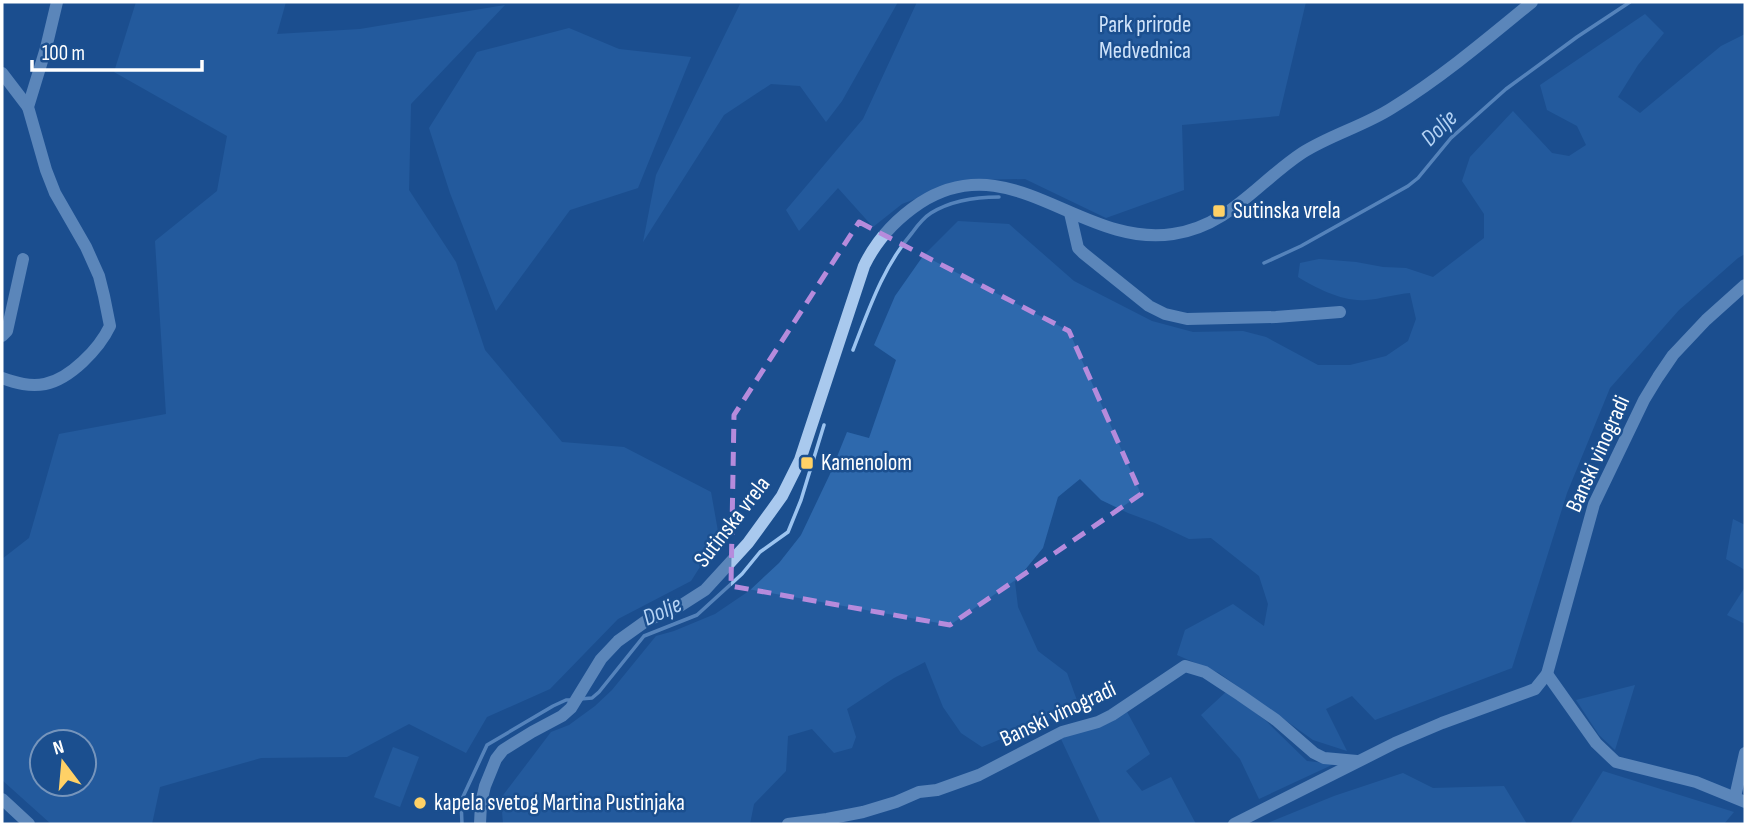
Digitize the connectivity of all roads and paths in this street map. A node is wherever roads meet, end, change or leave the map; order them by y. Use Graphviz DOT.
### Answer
graph roads {
  1 [pos="57,2"];
  2 [pos="1532,2"];
  3 [pos="2,73"];
  4 [pos="28,107"];
  5 [pos="1070,213"];
  6 [pos="23,258"];
  7 [pos="1745,285"];
  8 [pos="1340,312"];
  9 [pos="2,336"];
  10 [pos="2,378"];
  11 [pos="1547,674"];
  12 [pos="1745,753"];
  13 [pos="1357,761"];
  14 [pos="2,799"];
  15 [pos="1740,800"];
  16 [pos="29,824"];
  17 [pos="480,824"];
  18 [pos="788,824"];
  19 [pos="1234,824"];
  1 -- 4 [label="street"];
  2 -- 5 [label="street, Sutinska vrela"];
  3 -- 4 [label="street"];
  4 -- 10 [label="street"];
  5 -- 8 [label="street"];
  5 -- 17 [label="street, Sutinska vrela"];
  6 -- 9 [label="street"];
  7 -- 11 [label="street, Banski vinogradi"];
  11 -- 13 [label="street"];
  11 -- 15 [label="street"];
  12 -- 15 [label="street"];
  13 -- 18 [label="street, Banski vinogradi"];
  13 -- 19 [label="street"];
  14 -- 16 [label="street"];
}
